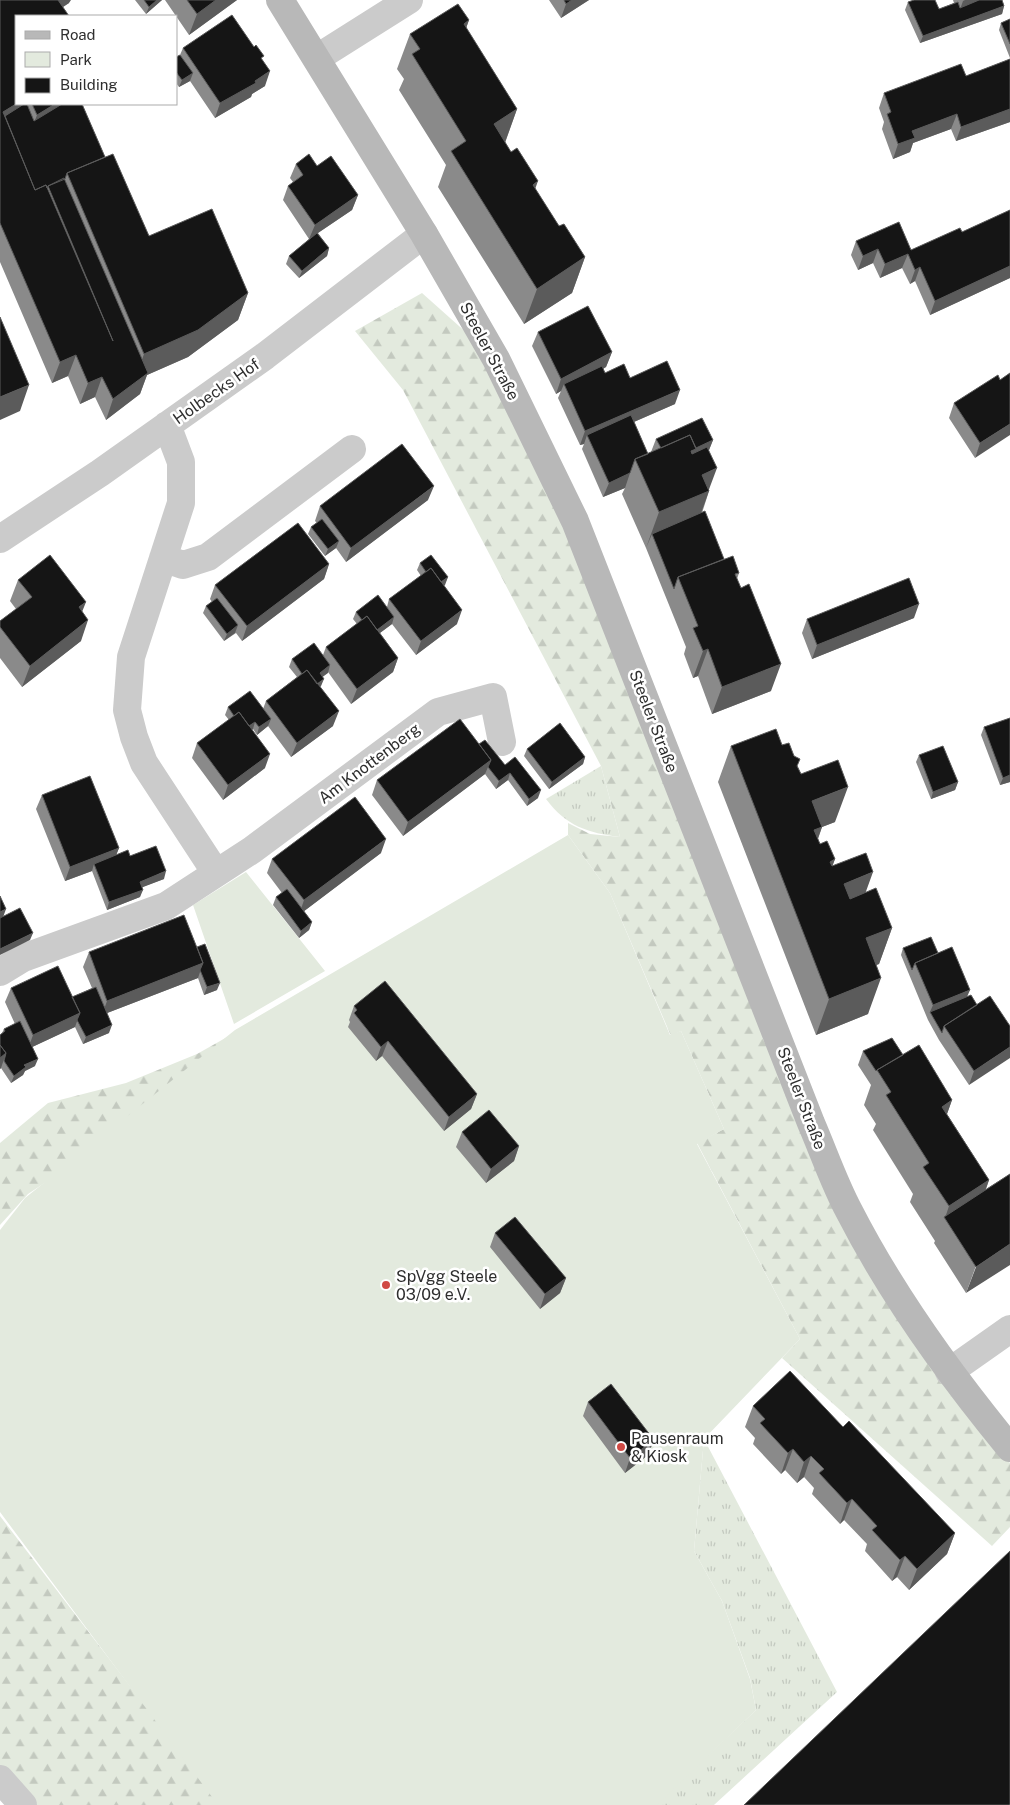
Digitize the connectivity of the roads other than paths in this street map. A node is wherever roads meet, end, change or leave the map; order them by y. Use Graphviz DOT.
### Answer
graph roads {
  1 [pos="280,0"];
  2 [pos="409,0"];
  3 [pos="317,58"];
  4 [pos="424,234"];
  5 [pos="167,425"];
  6 [pos="352,448"];
  7 [pos="0,539"];
  8 [pos="163,558"];
  9 [pos="502,742"];
  10 [pos="216,873"];
  11 [pos="0,972"];
  12 [pos="1010,1329"];
  13 [pos="949,1372"];
  14 [pos="1010,1448"];
  15 [pos="0,1778"];
  16 [pos="23,1805"];
  1 -- 3 [label="main road, Steeler Straße"];
  2 -- 3 [label="street"];
  3 -- 4 [label="main road, Steeler Straße"];
  4 -- 5 [label="street, Holbecks Hof"];
  4 -- 13 [label="main road, Steeler Straße"];
  5 -- 7 [label="street, Holbecks Hof"];
  5 -- 8 [label="street"];
  6 -- 8 [label="street"];
  8 -- 10 [label="street"];
  9 -- 10 [label="street, Am Knottenberg"];
  10 -- 11 [label="street, Am Knottenberg"];
  12 -- 13 [label="street"];
  13 -- 14 [label="main road, Steeler Straße"];
  15 -- 16 [label="street"];
}
